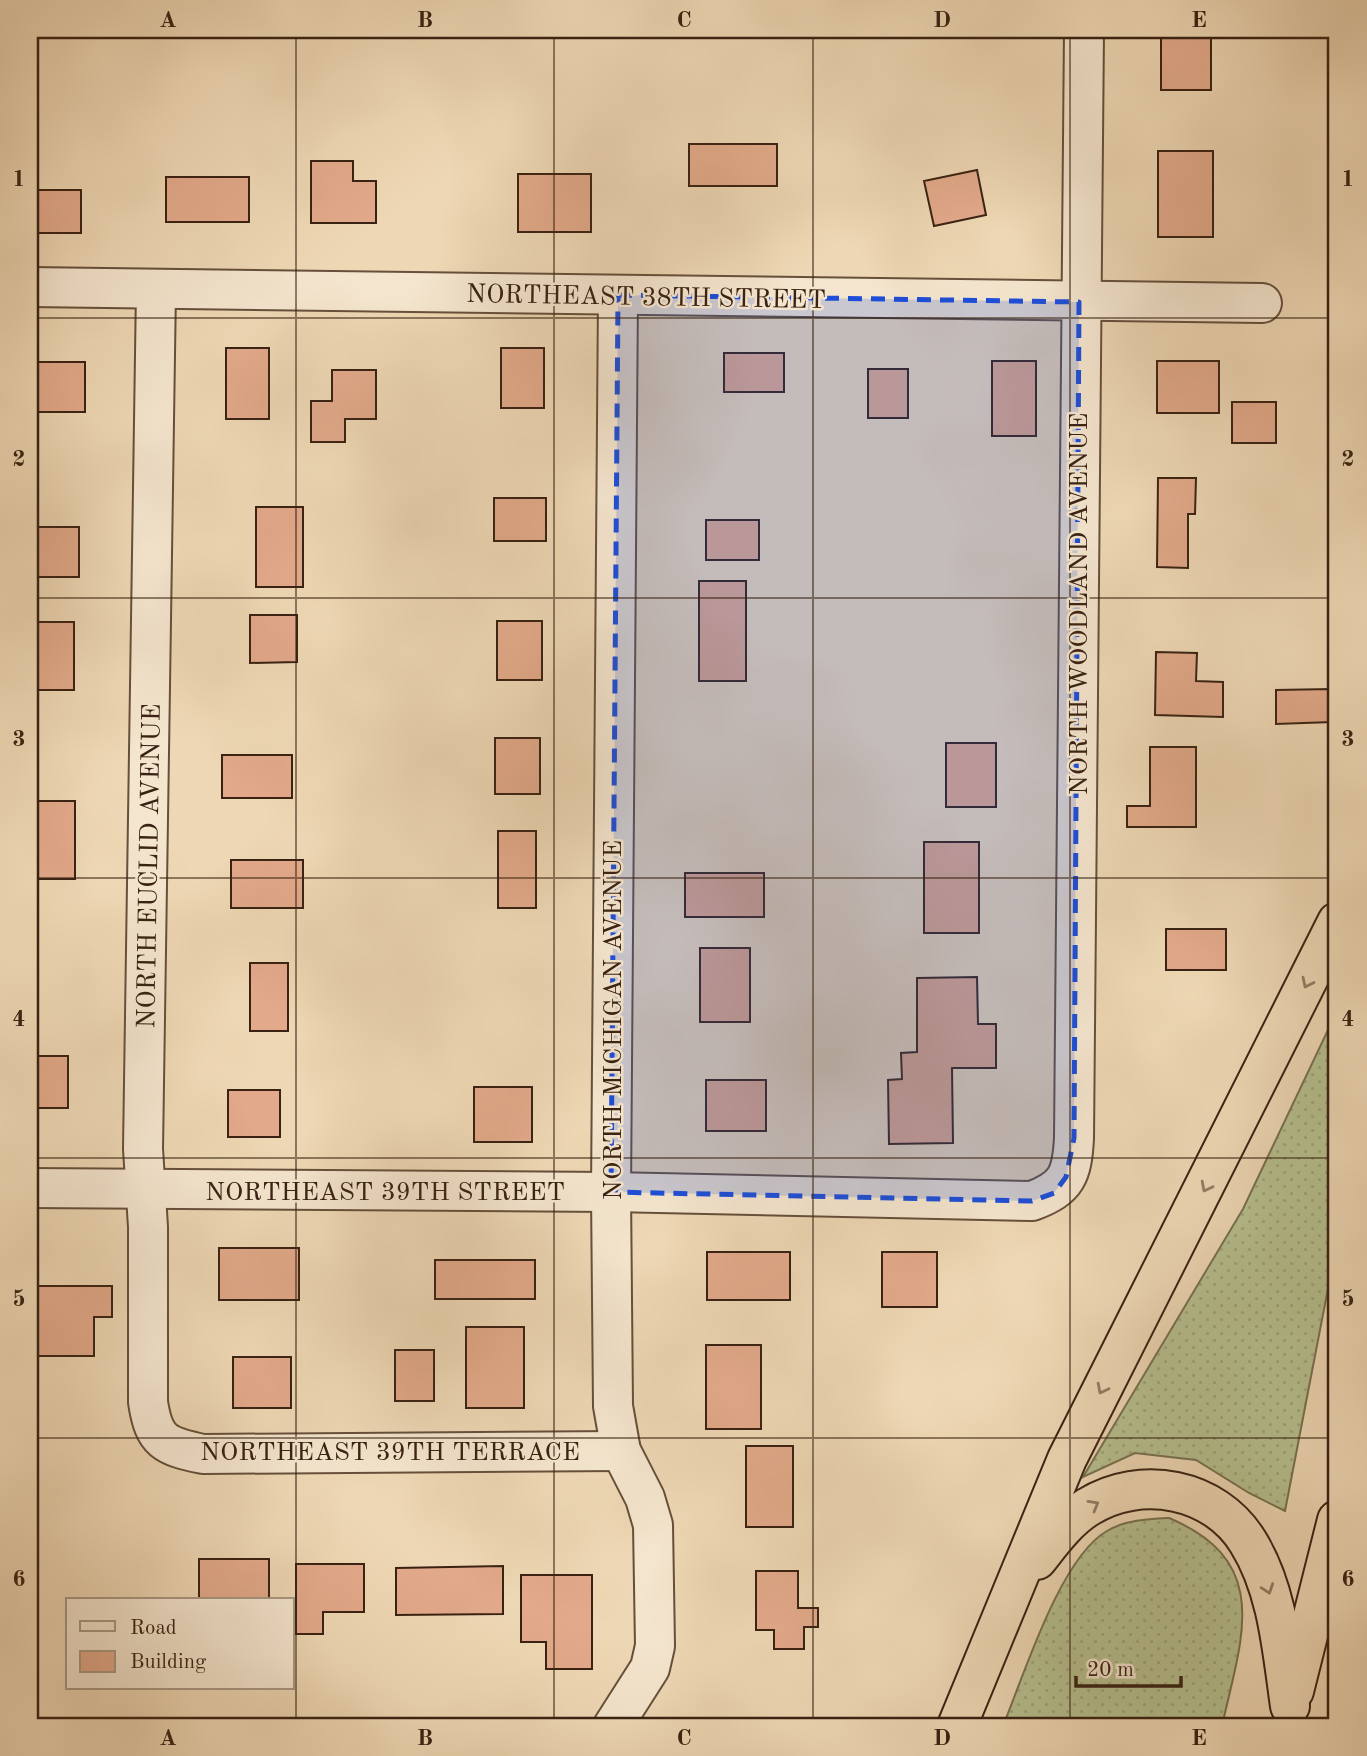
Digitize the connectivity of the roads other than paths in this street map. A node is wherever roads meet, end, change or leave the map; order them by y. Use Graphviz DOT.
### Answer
graph roads {
  1 [pos="1084,30"];
  2 [pos="30,287"];
  3 [pos="156,289"];
  4 [pos="618,295"];
  5 [pos="1079,302"];
  6 [pos="1262,303"];
  7 [pos="1337,922"];
  8 [pos="1066,1177"];
  9 [pos="30,1188"];
  10 [pos="145,1189"];
  11 [pos="611,1192"];
  12 [pos="161,1440"];
  13 [pos="621,1451"];
  14 [pos="1337,1520"];
  15 [pos="1014,1589"];
  16 [pos="1287,1716"];
  17 [pos="613,1726"];
  18 [pos="957,1726"];
  1 -- 5 [label="street, NORTH WOODLAND AVENUE"];
  2 -- 3 [label="street, NORTHEAST 38TH STREET"];
  3 -- 4 [label="street, NORTHEAST 38TH STREET"];
  3 -- 10 [label="street, NORTH EUCLID AVENUE"];
  4 -- 5 [label="street, NORTHEAST 38TH STREET"];
  4 -- 11 [label="street, NORTH MICHIGAN AVENUE"];
  5 -- 6 [label="street, NORTHEAST 38TH STREET"];
  5 -- 8 [label="street, NORTH WOODLAND AVENUE"];
  7 -- 15 [label="highway, one-way"];
  8 -- 11 [label="street, NORTHEAST 39TH STREET"];
  9 -- 10 [label="street, NORTHEAST 39TH STREET"];
  10 -- 11 [label="street, NORTHEAST 39TH STREET"];
  10 -- 12 [label="street, NORTH EUCLID AVENUE"];
  11 -- 13 [label="street, NORTH MICHIGAN AVENUE"];
  12 -- 13 [label="street, NORTHEAST 39TH TERRACE"];
  13 -- 17 [label="street, NORTH MICHIGAN AVENUE"];
  14 -- 16 [label="highway"];
  15 -- 16 [label="highway, one-way"];
  15 -- 18 [label="highway"];
}
